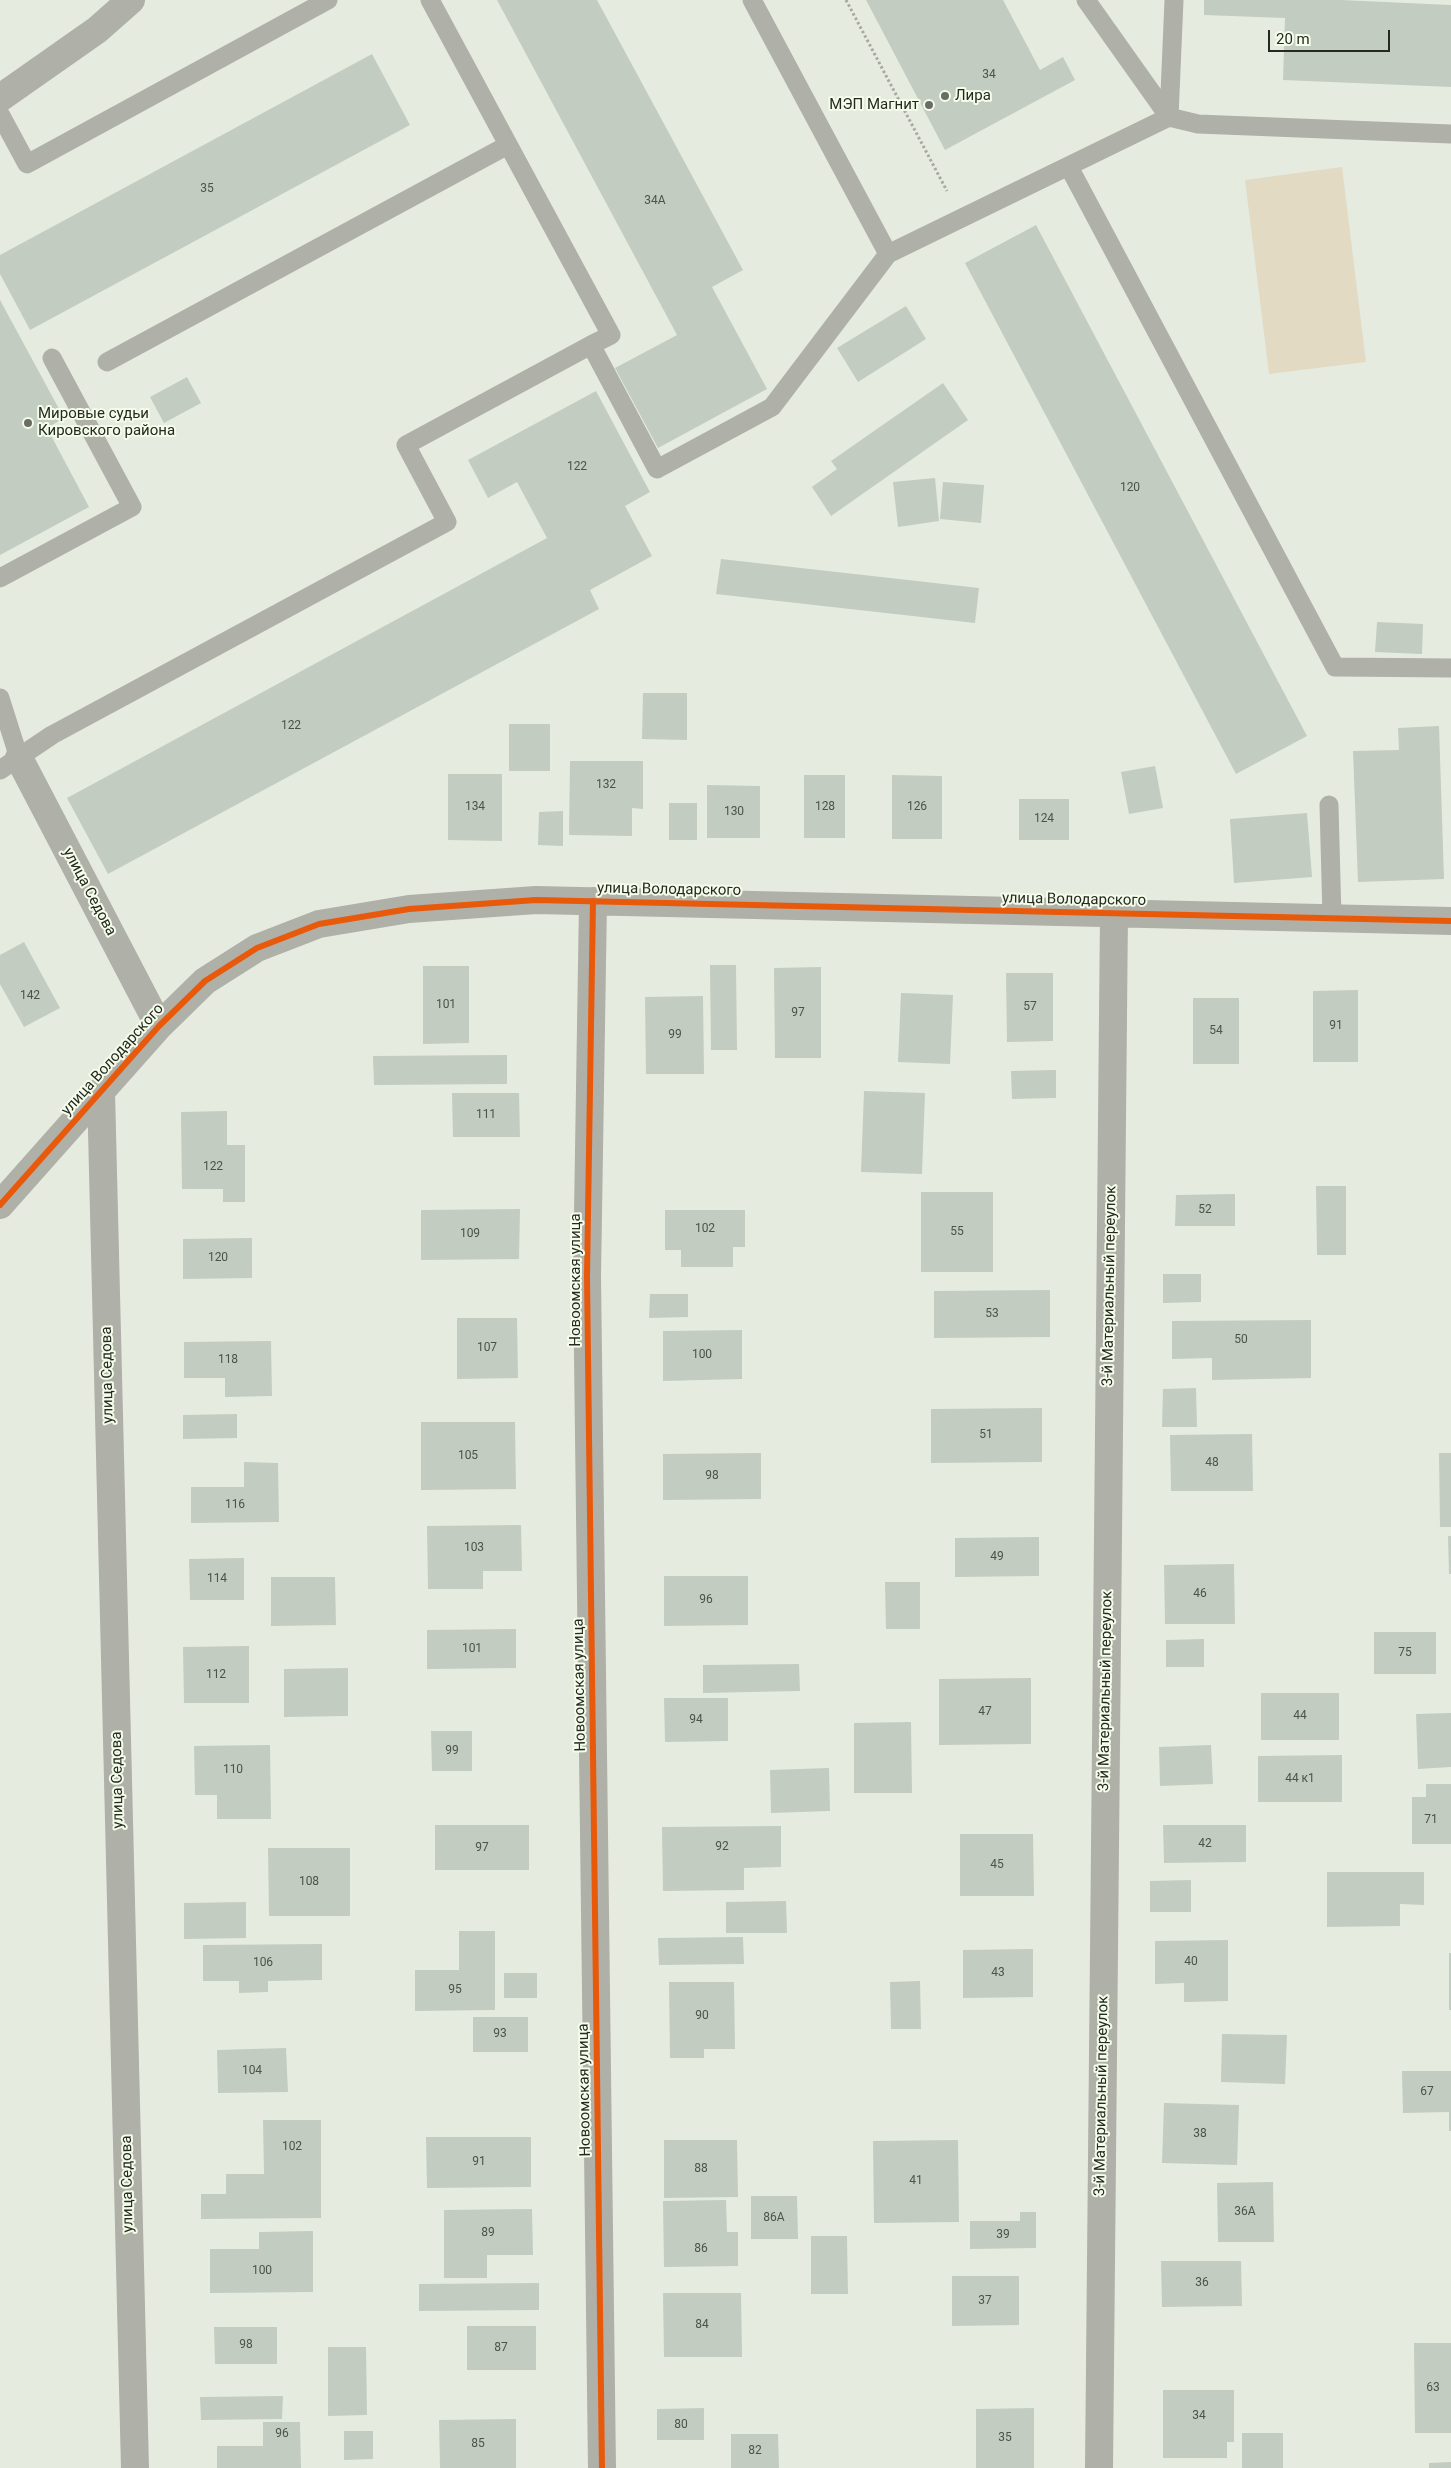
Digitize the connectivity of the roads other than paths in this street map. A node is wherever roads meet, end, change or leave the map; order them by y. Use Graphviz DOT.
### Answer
graph roads {
  1 [pos="131,0"];
  2 [pos="328,0"];
  3 [pos="430,0"];
  4 [pos="752,0"];
  5 [pos="1086,0"];
  6 [pos="1174,0"];
  7 [pos="0,98"];
  8 [pos="0,114"];
  9 [pos="1169,117"];
  10 [pos="1451,134"];
  11 [pos="508,145"];
  12 [pos="1069,167"];
  13 [pos="888,254"];
  14 [pos="591,346"];
  15 [pos="52,358"];
  16 [pos="107,362"];
  17 [pos="0,578"];
  18 [pos="1451,668"];
  19 [pos="0,698"];
  20 [pos="9,764"];
  21 [pos="1330,804"];
  22 [pos="593,901"];
  23 [pos="1114,913"];
  24 [pos="1332,918"];
  25 [pos="1451,921"];
  26 [pos="159,1026"];
  27 [pos="101,1091"];
  28 [pos="0,1205"];
  29 [pos="135,2468"];
  30 [pos="602,2468"];
  31 [pos="1099,2468"];
  1 -- 7 [label="street"];
  2 -- 8 [label="lane"];
  3 -- 11 [label="lane"];
  4 -- 13 [label="lane"];
  5 -- 9 [label="lane"];
  6 -- 9 [label="lane"];
  9 -- 10 [label="lane"];
  9 -- 12 [label="lane"];
  11 -- 14 [label="lane"];
  11 -- 16 [label="lane"];
  12 -- 13 [label="lane"];
  12 -- 18 [label="lane"];
  13 -- 14 [label="lane"];
  14 -- 20 [label="lane"];
  15 -- 17 [label="lane"];
  19 -- 20 [label="lane"];
  20 -- 26 [label="street, улица Седова"];
  21 -- 24 [label="lane"];
  22 -- 23 [label="street, улица Володарского"];
  22 -- 26 [label="street, улица Володарского"];
  22 -- 30 [label="street, Новоомская улица"];
  23 -- 24 [label="street, улица Володарского"];
  23 -- 31 [label="street, 3-й Материальный переулок"];
  24 -- 25 [label="street, улица Володарского"];
  26 -- 27 [label="street, улица Володарского"];
  27 -- 28 [label="street, улица Володарского"];
  27 -- 29 [label="street, улица Седова"];
}
